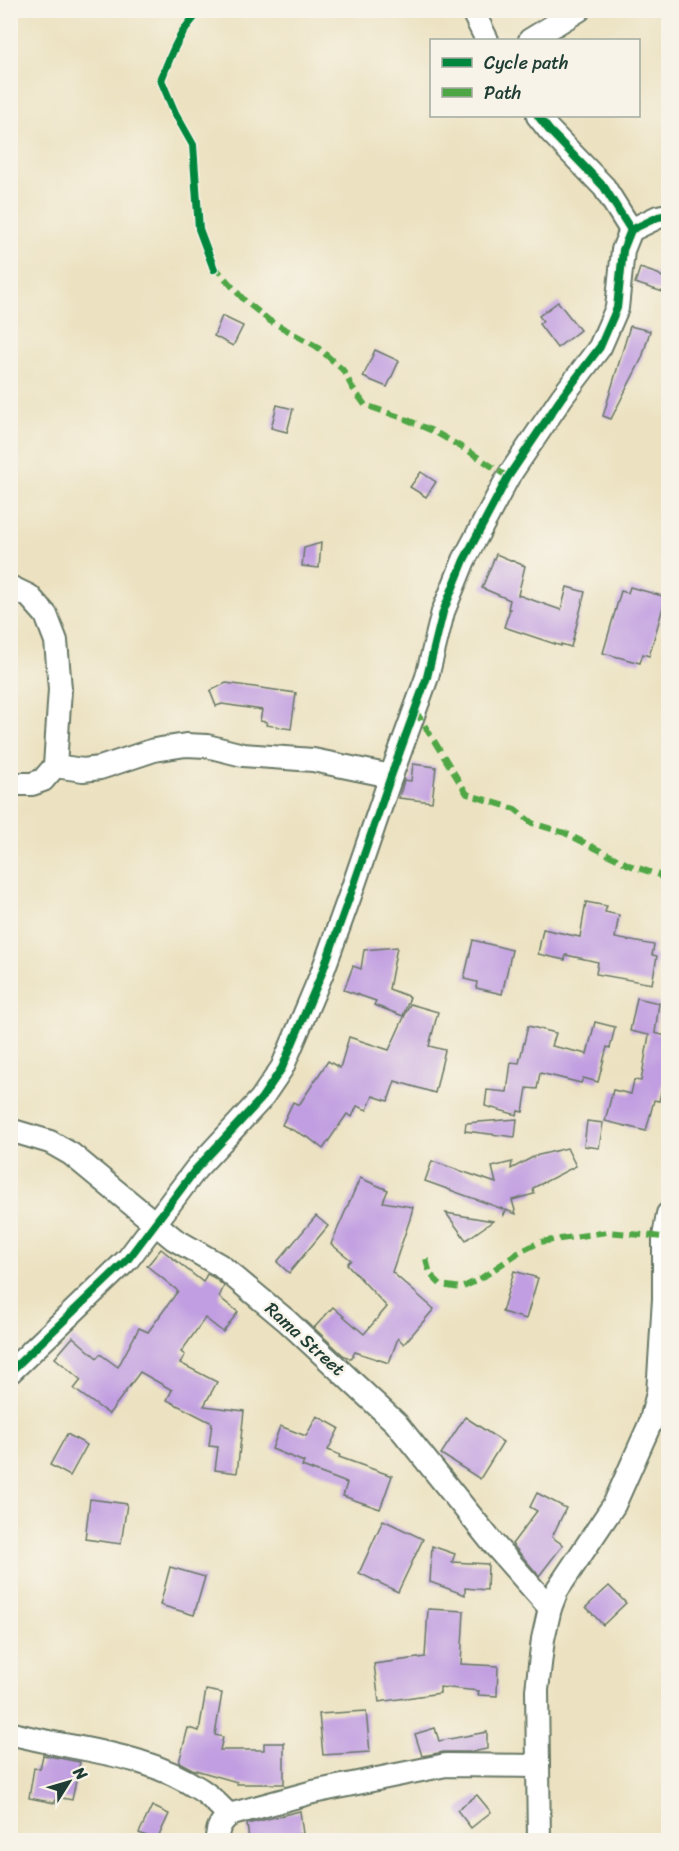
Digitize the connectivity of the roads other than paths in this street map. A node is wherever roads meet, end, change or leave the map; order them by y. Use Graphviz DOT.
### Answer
graph roads {
  1 [pos="472,10"];
  2 [pos="579,10"];
  3 [pos="486,39"];
  4 [pos="532,39"];
  5 [pos="539,117"];
  6 [pos="669,215"];
  7 [pos="631,230"];
  8 [pos="10,587"];
  9 [pos="55,766"];
  10 [pos="391,776"];
  11 [pos="10,784"];
  12 [pos="10,1130"];
  13 [pos="669,1214"];
  14 [pos="155,1223"];
  15 [pos="10,1372"];
  16 [pos="550,1608"];
  17 [pos="10,1733"];
  18 [pos="538,1766"];
  19 [pos="229,1815"];
  20 [pos="218,1840"];
  21 [pos="538,1840"];
  1 -- 3 [label="street"];
  2 -- 4 [label="street"];
  5 -- 7 [label="street"];
  6 -- 7 [label="street"];
  7 -- 10 [label="street"];
  8 -- 9 [label="street"];
  9 -- 10 [label="street"];
  9 -- 11 [label="street"];
  10 -- 14 [label="street"];
  12 -- 14 [label="street, Rama Street"];
  13 -- 16 [label="street"];
  14 -- 15 [label="street"];
  14 -- 16 [label="street, Rama Street"];
  16 -- 18 [label="street"];
  17 -- 19 [label="street"];
  18 -- 19 [label="street"];
  18 -- 21 [label="street"];
  19 -- 20 [label="street"];
}
